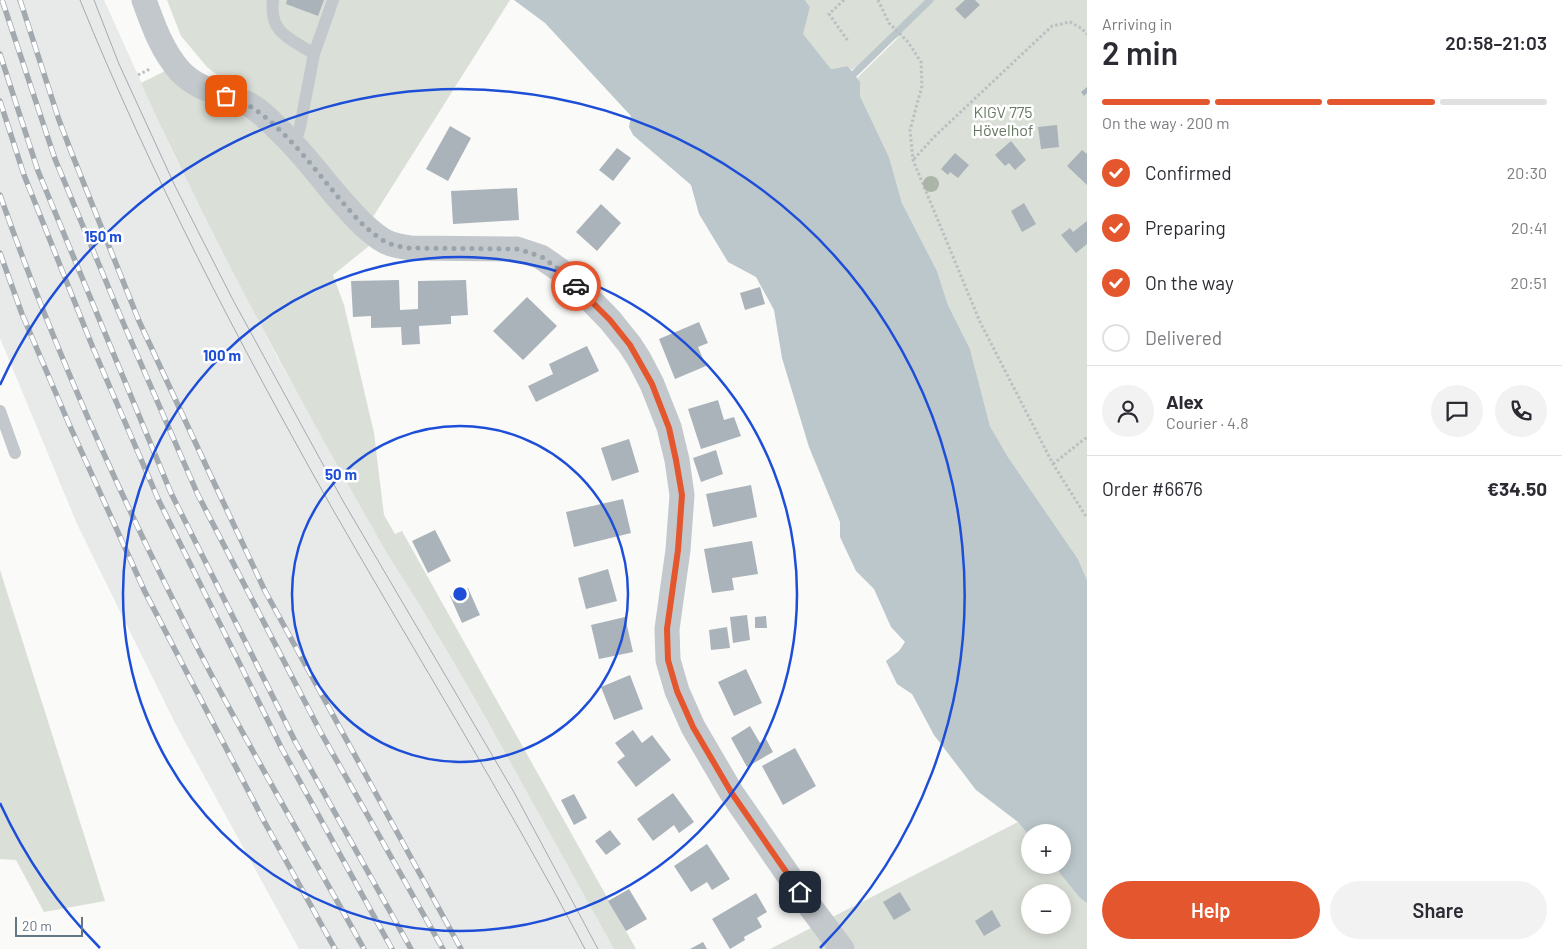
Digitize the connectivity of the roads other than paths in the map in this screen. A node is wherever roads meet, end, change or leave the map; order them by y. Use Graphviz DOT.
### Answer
graph roads {
  1 [pos="144,0"];
  2 [pos="273,0"];
  3 [pos="333,0"];
  4 [pos="314,54"];
  5 [pos="294,145"];
  6 [pos="0,411"];
  7 [pos="14,453"];
  8 [pos="842,949"];
  1 -- 5 [label="street"];
  2 -- 4 [label="lane"];
  3 -- 4 [label="lane"];
  4 -- 5 [label="lane"];
  5 -- 8 [label="street"];
  6 -- 7 [label="lane"];
}
